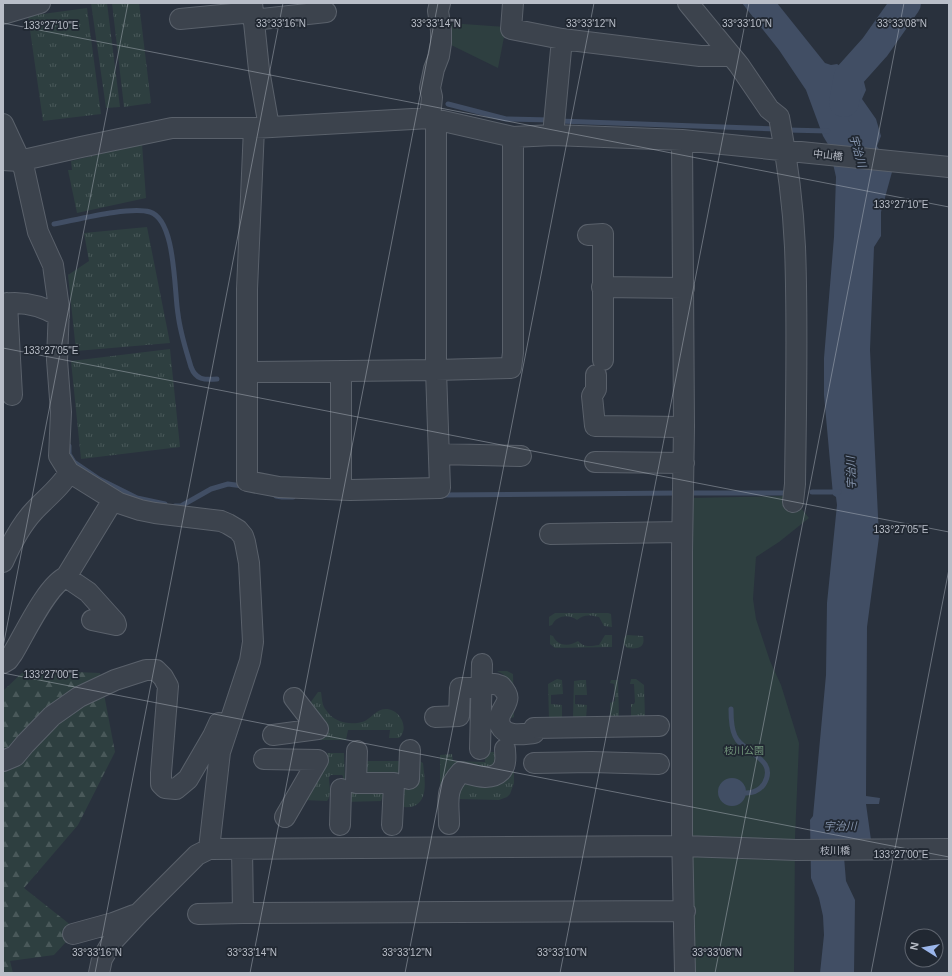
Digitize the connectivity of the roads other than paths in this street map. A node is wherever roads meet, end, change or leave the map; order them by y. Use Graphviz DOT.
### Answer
graph roads {
  1 [pos="40,3"];
  2 [pos="440,3"];
  3 [pos="513,3"];
  4 [pos="688,3"];
  5 [pos="252,12"];
  6 [pos="326,12"];
  7 [pos="3,14"];
  8 [pos="180,19"];
  9 [pos="562,39"];
  10 [pos="731,56"];
  11 [pos="433,118"];
  12 [pos="554,122"];
  13 [pos="3,124"];
  14 [pos="261,128"];
  15 [pos="513,137"];
  16 [pos="682,140"];
  17 [pos="791,151"];
  18 [pos="11,161"];
  19 [pos="949,167"];
  20 [pos="588,235"];
  21 [pos="602,287"];
  22 [pos="684,288"];
  23 [pos="5,303"];
  24 [pos="59,316"];
  25 [pos="436,370"];
  26 [pos="342,371"];
  27 [pos="247,372"];
  28 [pos="12,395"];
  29 [pos="684,427"];
  30 [pos="439,454"];
  31 [pos="522,456"];
  32 [pos="595,462"];
  33 [pos="684,463"];
  34 [pos="69,472"];
  35 [pos="341,490"];
  36 [pos="113,500"];
  37 [pos="793,502"];
  38 [pos="682,532"];
  39 [pos="550,534"];
  40 [pos="3,562"];
  41 [pos="66,577"];
  42 [pos="92,620"];
  43 [pos="3,663"];
  44 [pos="482,664"];
  45 [pos="244,680"];
  46 [pos="482,686"];
  47 [pos="294,698"];
  48 [pos="435,717"];
  49 [pos="659,726"];
  50 [pos="273,735"];
  51 [pos="480,749"];
  52 [pos="505,749"];
  53 [pos="410,750"];
  54 [pos="357,751"];
  55 [pos="264,759"];
  56 [pos="3,761"];
  57 [pos="534,763"];
  58 [pos="660,764"];
  59 [pos="409,779"];
  60 [pos="341,788"];
  61 [pos="285,817"];
  62 [pos="449,824"];
  63 [pos="340,825"];
  64 [pos="392,825"];
  65 [pos="683,846"];
  66 [pos="209,849"];
  67 [pos="242,849"];
  68 [pos="949,849"];
  69 [pos="684,911"];
  70 [pos="243,913"];
  71 [pos="138,914"];
  72 [pos="198,914"];
  73 [pos="73,934"];
  74 [pos="99,973"];
  75 [pos="686,973"];
  1 -- 7 [label="street"];
  2 -- 11 [label="street"];
  3 -- 9 [label="street"];
  4 -- 10 [label="street"];
  5 -- 6 [label="street"];
  5 -- 8 [label="street"];
  5 -- 14 [label="street"];
  9 -- 10 [label="street"];
  9 -- 12 [label="street"];
  10 -- 17 [label="street"];
  11 -- 14 [label="street, 中山橋"];
  11 -- 15 [label="street, 中山橋"];
  11 -- 25 [label="street"];
  12 -- 15 [label="street, 中山橋"];
  12 -- 16 [label="street, 中山橋"];
  13 -- 18 [label="street"];
  14 -- 18 [label="street, 中山橋"];
  14 -- 27 [label="street"];
  15 -- 25 [label="street"];
  16 -- 17 [label="street, 中山橋"];
  16 -- 22 [label="street"];
  17 -- 19 [label="street, 中山橋"];
  17 -- 37 [label="street"];
  18 -- 24 [label="street"];
  20 -- 21 [label="street"];
  21 -- 22 [label="street"];
  21 -- 29 [label="street"];
  22 -- 29 [label="street"];
  23 -- 24 [label="street"];
  23 -- 28 [label="street"];
  24 -- 34 [label="street"];
  25 -- 26 [label="street"];
  25 -- 30 [label="street"];
  26 -- 27 [label="street"];
  26 -- 35 [label="street"];
  27 -- 35 [label="street"];
  29 -- 33 [label="street"];
  30 -- 31 [label="street"];
  30 -- 35 [label="street"];
  32 -- 33 [label="street"];
  33 -- 38 [label="street"];
  34 -- 36 [label="street"];
  34 -- 40 [label="street"];
  36 -- 41 [label="street"];
  36 -- 45 [label="street"];
  38 -- 39 [label="street"];
  38 -- 65 [label="street"];
  41 -- 42 [label="street"];
  41 -- 43 [label="street"];
  44 -- 46 [label="street"];
  45 -- 56 [label="street"];
  45 -- 66 [label="street"];
  46 -- 48 [label="street"];
  46 -- 49 [label="street"];
  46 -- 51 [label="street"];
  47 -- 50 [label="street"];
  52 -- 62 [label="street"];
  53 -- 59 [label="street"];
  54 -- 64 [label="street"];
  55 -- 61 [label="street"];
  57 -- 58 [label="street"];
  60 -- 63 [label="street"];
  65 -- 67 [label="street, 枝川橋"];
  65 -- 68 [label="street, 枝川橋"];
  65 -- 69 [label="street"];
  66 -- 67 [label="street, 枝川橋"];
  66 -- 71 [label="street"];
  67 -- 70 [label="street"];
  69 -- 70 [label="street"];
  69 -- 75 [label="street"];
  70 -- 72 [label="street"];
  71 -- 73 [label="street"];
  71 -- 74 [label="street"];
}
